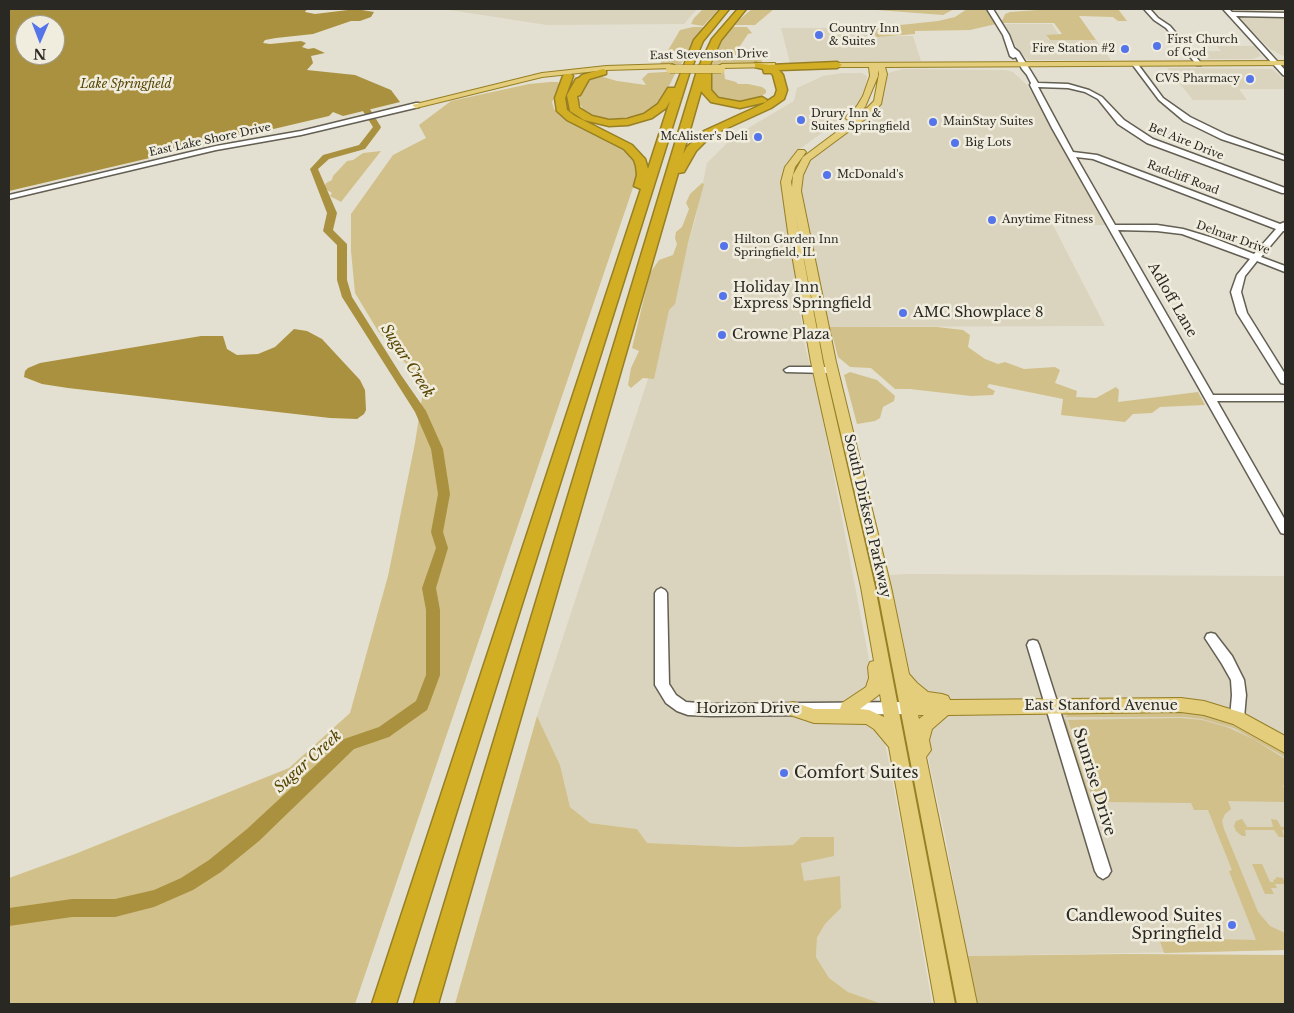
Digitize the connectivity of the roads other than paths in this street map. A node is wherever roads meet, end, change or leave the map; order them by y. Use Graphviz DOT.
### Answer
graph roads {
  1 [pos="725,9"];
  2 [pos="742,9"];
  3 [pos="990,9"];
  4 [pos="1147,9"];
  5 [pos="1266,9"];
  6 [pos="1228,11"];
  7 [pos="1271,14"];
  8 [pos="1285,15"];
  9 [pos="717,39"];
  10 [pos="1256,40"];
  11 [pos="694,48"];
  12 [pos="1264,49"];
  13 [pos="1273,54"];
  14 [pos="1017,61"];
  15 [pos="1254,63"];
  16 [pos="1283,63"];
  17 [pos="1135,64"];
  18 [pos="1199,64"];
  19 [pos="837,65"];
  20 [pos="877,65"];
  21 [pos="939,65"];
  22 [pos="1057,65"];
  23 [pos="1096,65"];
  24 [pos="984,66"];
  25 [pos="671,68"];
  26 [pos="767,68"];
  27 [pos="902,68"];
  28 [pos="794,69"];
  29 [pos="812,69"];
  30 [pos="603,72"];
  31 [pos="571,74"];
  32 [pos="1030,74"];
  33 [pos="1285,74"];
  34 [pos="871,79"];
  35 [pos="1033,86"];
  36 [pos="879,97"];
  37 [pos="572,99"];
  38 [pos="416,105"];
  39 [pos="767,106"];
  40 [pos="1072,154"];
  41 [pos="1285,158"];
  42 [pos="1285,191"];
  43 [pos="9,197"];
  44 [pos="1113,227"];
  45 [pos="1284,227"];
  46 [pos="652,239"];
  47 [pos="1255,258"];
  48 [pos="624,259"];
  49 [pos="1285,269"];
  50 [pos="824,366"];
  51 [pos="789,367"];
  52 [pos="1285,381"];
  53 [pos="1211,398"];
  54 [pos="1285,398"];
  55 [pos="1285,530"];
  56 [pos="661,593"];
  57 [pos="874,622"];
  58 [pos="1212,638"];
  59 [pos="1033,645"];
  60 [pos="901,675"];
  61 [pos="1052,706"];
  62 [pos="987,707"];
  63 [pos="848,708"];
  64 [pos="899,708"];
  65 [pos="944,708"];
  66 [pos="792,709"];
  67 [pos="1237,718"];
  68 [pos="896,744"];
  69 [pos="1285,744"];
  70 [pos="929,817"];
  71 [pos="1103,871"];
  72 [pos="929,917"];
  73 [pos="949,917"];
  74 [pos="384,1004"];
  75 [pos="426,1004"];
  76 [pos="945,1004"];
  77 [pos="967,1004"];
  1 -- 11 [label="highway"];
  2 -- 9 [label="highway"];
  3 -- 14 [label="street, Adloff Lane"];
  4 -- 18 [label="street"];
  5 -- 7 [label="street"];
  6 -- 7 [label="street"];
  6 -- 10 [label="street"];
  7 -- 8 [label="street"];
  9 -- 26 [label="highway"];
  9 -- 46 [label="highway"];
  10 -- 12 [label="street"];
  10 -- 13 [label="street"];
  11 -- 37 [label="highway"];
  11 -- 48 [label="highway"];
  12 -- 15 [label="main road"];
  12 -- 16 [label="street"];
  13 -- 16 [label="main road"];
  14 -- 22 [label="main road, East Stevenson Drive"];
  14 -- 23 [label="main road"];
  14 -- 24 [label="main road, East Stevenson Drive"];
  14 -- 24 [label="main road"];
  14 -- 32 [label="street, Adloff Lane"];
  14 -- 35 [label="street, Adloff Lane"];
  15 -- 16 [label="main road, East Stevenson Drive"];
  15 -- 18 [label="main road, East Stevenson Drive"];
  15 -- 33 [label="main road"];
  16 -- 33 [label="street"];
  17 -- 18 [label="main road, East Stevenson Drive"];
  17 -- 23 [label="main road, East Stevenson Drive"];
  17 -- 41 [label="street"];
  19 -- 20 [label="main road, East Stevenson Drive"];
  19 -- 26 [label="highway"];
  20 -- 21 [label="main road, East Stevenson Drive"];
  20 -- 27 [label="main road, East Stevenson Drive"];
  20 -- 29 [label="main road, East Stevenson Drive"];
  20 -- 34 [label="main road, South Dirksen Parkway"];
  20 -- 36 [label="main road"];
  21 -- 24 [label="main road, East Stevenson Drive"];
  21 -- 27 [label="main road, East Stevenson Drive"];
  22 -- 23 [label="main road, East Stevenson Drive"];
  22 -- 32 [label="main road"];
  25 -- 26 [label="main road, East Stevenson Drive, bridge"];
  25 -- 30 [label="main road, East Stevenson Drive"];
  25 -- 31 [label="main road, East Stevenson Drive"];
  26 -- 28 [label="main road, East Stevenson Drive"];
  26 -- 39 [label="highway"];
  27 -- 36 [label="main road"];
  28 -- 29 [label="main road, East Stevenson Drive"];
  28 -- 39 [label="highway"];
  29 -- 34 [label="main road"];
  30 -- 31 [label="main road, East Stevenson Drive"];
  30 -- 37 [label="highway"];
  31 -- 37 [label="highway"];
  31 -- 38 [label="main road, East Stevenson Drive"];
  31 -- 48 [label="highway"];
  32 -- 35 [label="street, Adloff Lane"];
  34 -- 50 [label="main road, South Dirksen Parkway"];
  35 -- 40 [label="street, Adloff Lane"];
  35 -- 42 [label="street, Bel Aire Drive"];
  36 -- 50 [label="main road, South Dirksen Parkway"];
  38 -- 43 [label="street, East Lake Shore Drive"];
  39 -- 46 [label="highway"];
  40 -- 44 [label="street, Adloff Lane"];
  40 -- 45 [label="street, Radcliff Road"];
  44 -- 47 [label="street, Delmar Drive"];
  44 -- 53 [label="street, Adloff Lane"];
  45 -- 47 [label="street"];
  46 -- 75 [label="highway"];
  47 -- 49 [label="street, Delmar Drive"];
  47 -- 52 [label="street"];
  48 -- 74 [label="highway"];
  50 -- 51 [label="street"];
  50 -- 57 [label="main road, South Dirksen Parkway"];
  50 -- 60 [label="main road, South Dirksen Parkway"];
  53 -- 54 [label="street"];
  53 -- 55 [label="street, Adloff Lane"];
  56 -- 66 [label="street, Horizon Drive"];
  57 -- 63 [label="main road"];
  57 -- 64 [label="main road, South Dirksen Parkway"];
  58 -- 67 [label="street"];
  59 -- 61 [label="street, Sunrise Drive"];
  60 -- 62 [label="main road"];
  60 -- 64 [label="main road, South Dirksen Parkway"];
  61 -- 62 [label="main road, East Stanford Avenue"];
  61 -- 67 [label="main road, East Stanford Avenue"];
  61 -- 71 [label="street, Sunrise Drive"];
  62 -- 65 [label="main road, East Stanford Avenue"];
  63 -- 64 [label="street, Horizon Drive"];
  63 -- 66 [label="street, Horizon Drive"];
  64 -- 65 [label="main road, East Stanford Avenue"];
  64 -- 68 [label="main road, South Dirksen Parkway"];
  64 -- 70 [label="main road, South Dirksen Parkway"];
  65 -- 70 [label="main road"];
  66 -- 68 [label="main road"];
  67 -- 69 [label="main road, East Stanford Avenue"];
  68 -- 72 [label="main road, South Dirksen Parkway"];
  70 -- 73 [label="main road, South Dirksen Parkway"];
  72 -- 73 [label="street"];
  72 -- 76 [label="main road, South Dirksen Parkway"];
  73 -- 77 [label="main road, South Dirksen Parkway"];
}
